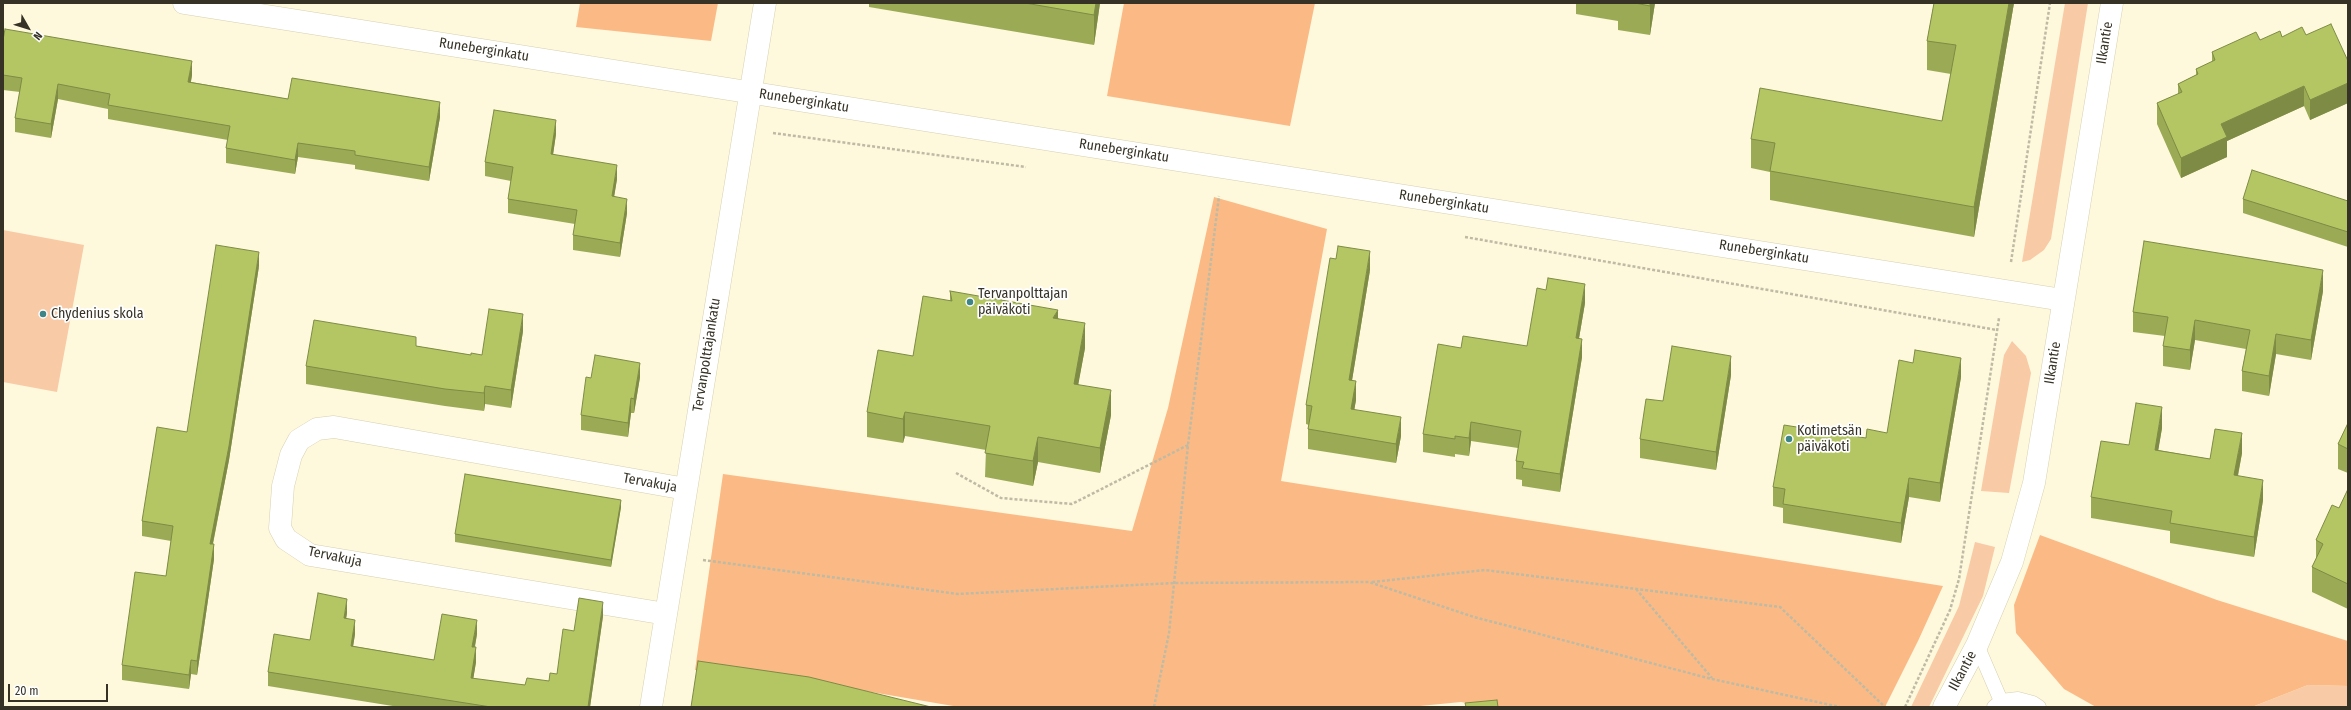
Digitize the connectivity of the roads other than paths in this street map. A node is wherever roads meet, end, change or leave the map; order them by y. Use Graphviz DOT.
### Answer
graph roads {
  1 [pos="184,3"];
  2 [pos="765,3"];
  3 [pos="2112,3"];
  4 [pos="750,92"];
  5 [pos="2063,300"];
  6 [pos="686,489"];
  7 [pos="666,614"];
  8 [pos="1977,645"];
  9 [pos="1998,704"];
  10 [pos="651,707"];
  11 [pos="1944,707"];
  12 [pos="2039,707"];
  1 -- 4 [label="street, Runeberginkatu"];
  2 -- 4 [label="street, Tervanpolttajankatu"];
  3 -- 5 [label="street, Ilkantie"];
  4 -- 5 [label="street, Runeberginkatu"];
  4 -- 6 [label="street, Tervanpolttajankatu"];
  5 -- 8 [label="street, Ilkantie"];
  6 -- 7 [label="street, Tervanpolttajankatu"];
  6 -- 7 [label="street, Tervakuja"];
  7 -- 10 [label="street, Tervanpolttajankatu"];
  8 -- 9 [label="lane"];
  8 -- 11 [label="street, Ilkantie"];
  9 -- 12 [label="lane"];
}
